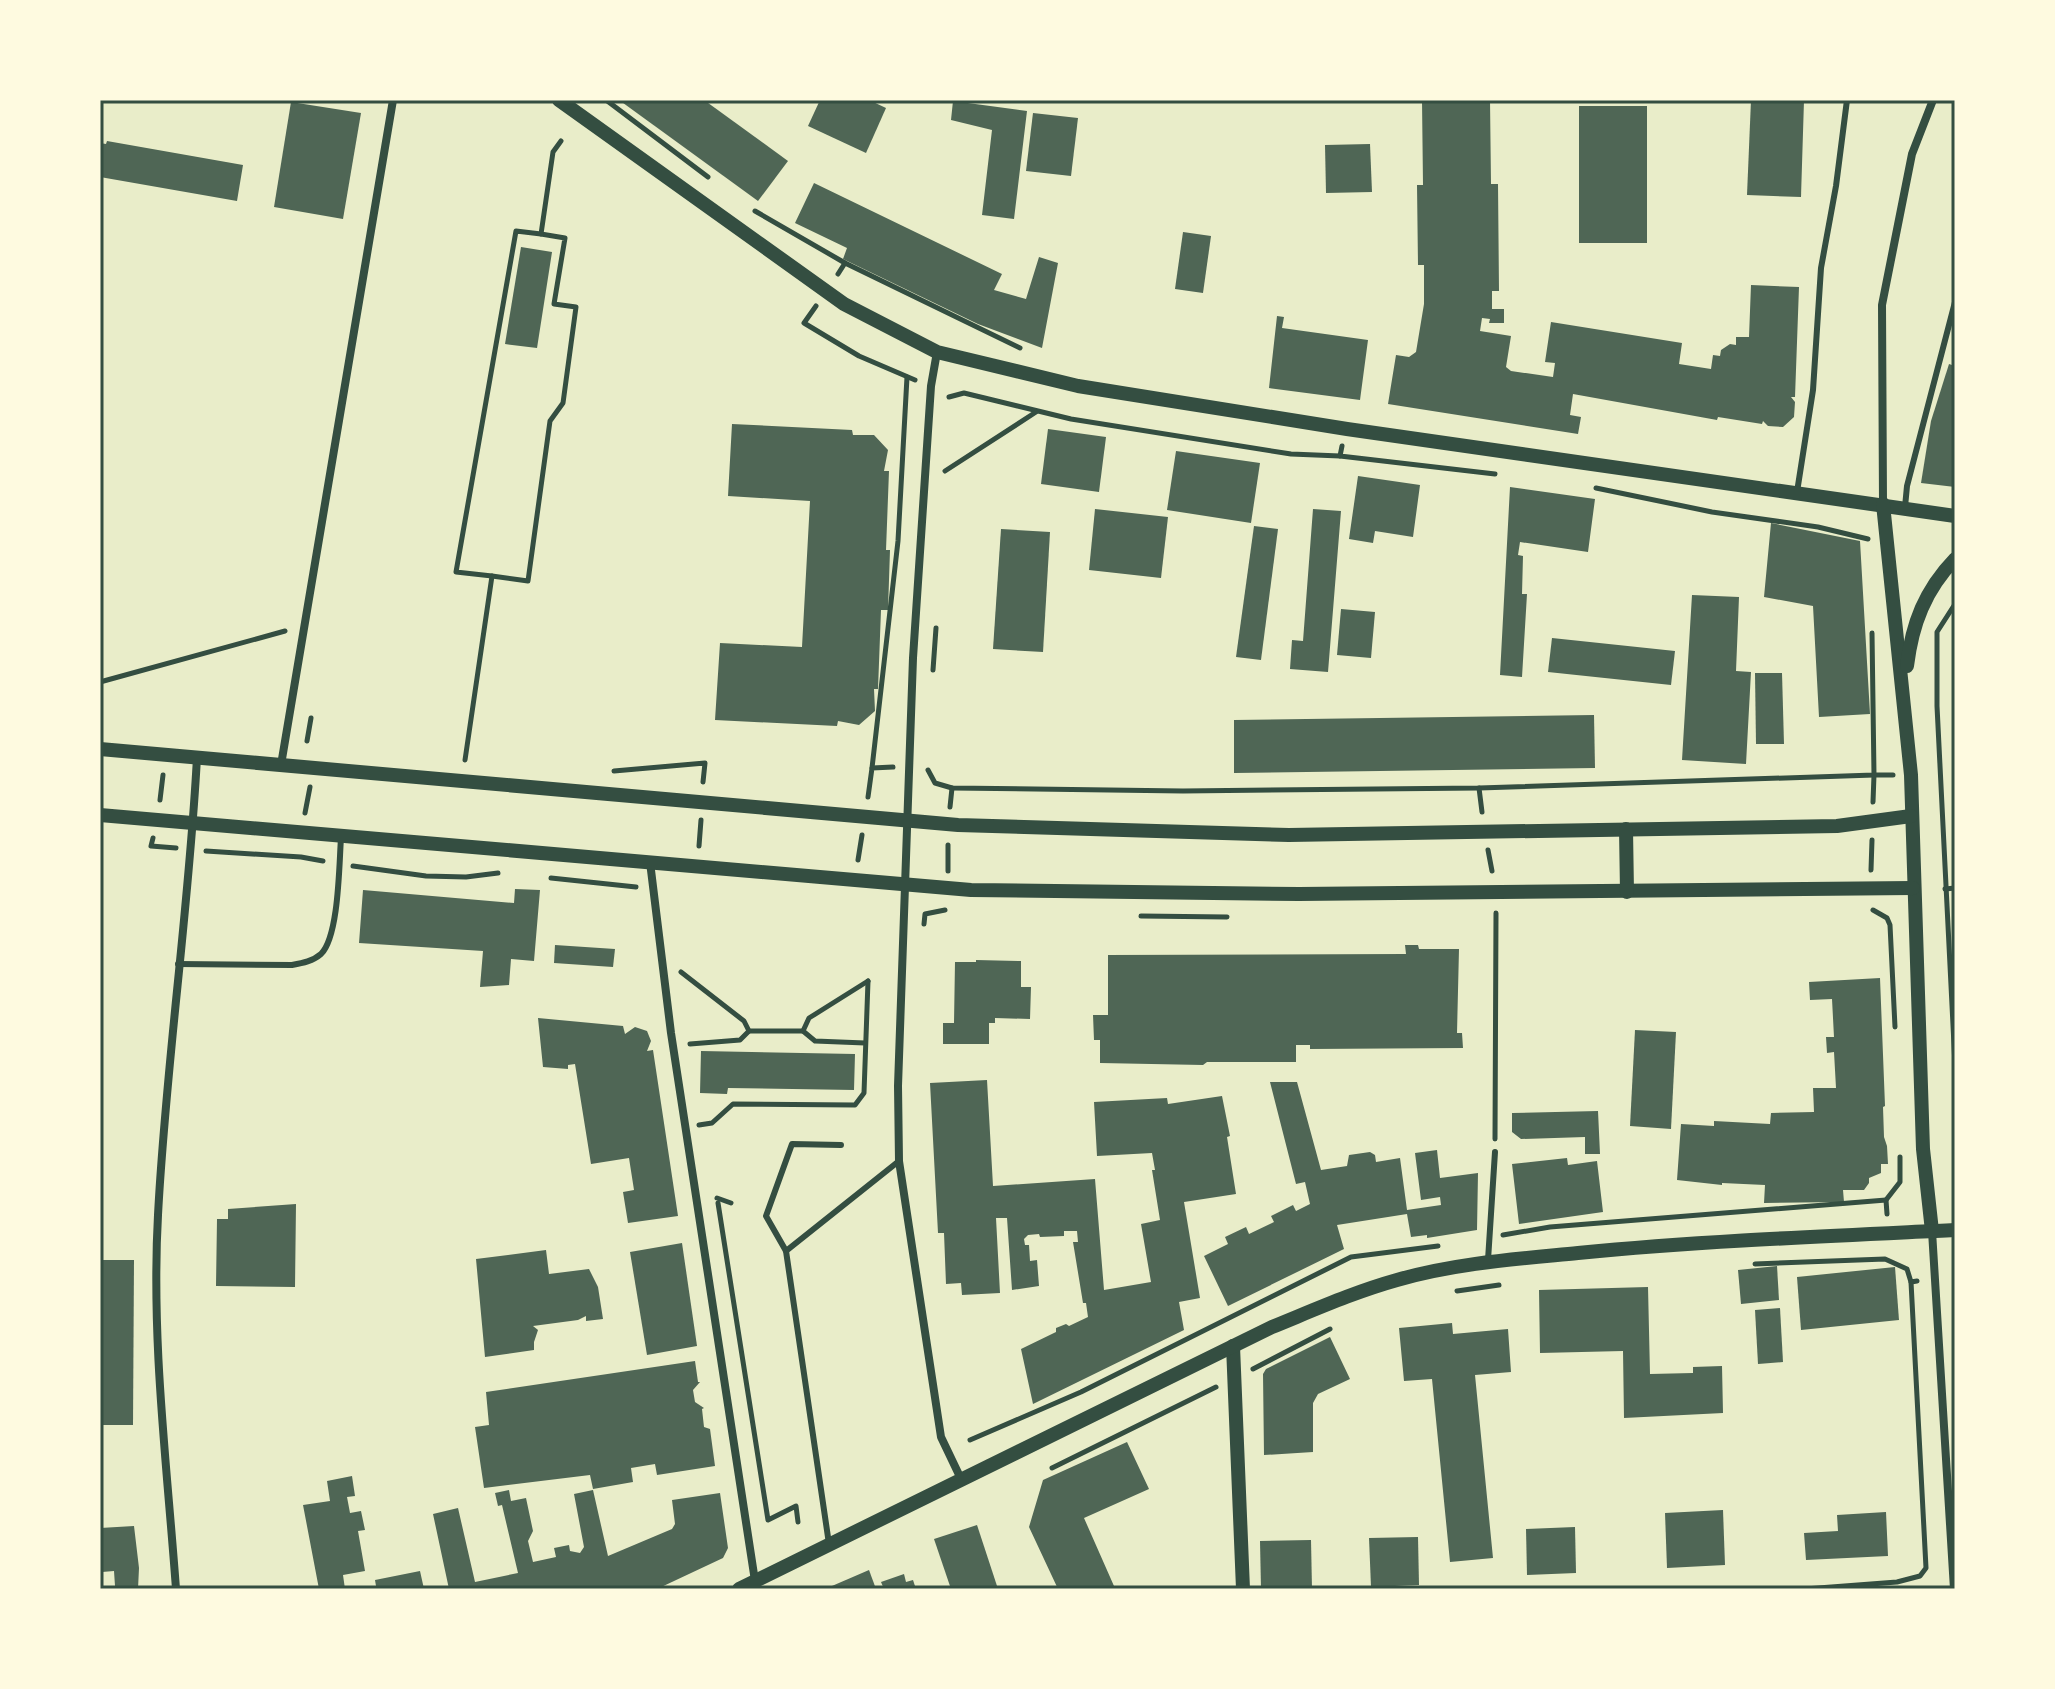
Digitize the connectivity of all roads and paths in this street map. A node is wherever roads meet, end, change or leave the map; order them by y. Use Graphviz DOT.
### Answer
graph roads {
  1 [pos="393,100"];
  2 [pos="559,100"];
  3 [pos="606,100"];
  4 [pos="1847,100"];
  5 [pos="1933,100"];
  6 [pos="561,141"];
  7 [pos="717,184"];
  8 [pos="751,209"];
  9 [pos="541,234"];
  10 [pos="845,263"];
  11 [pos="827,290"];
  12 [pos="1955,302"];
  13 [pos="1024,350"];
  14 [pos="937,352"];
  15 [pos="907,377"];
  16 [pos="931,386"];
  17 [pos="949,397"];
  18 [pos="1037,411"];
  19 [pos="1340,456"];
  20 [pos="945,471"];
  21 [pos="1797,492"];
  22 [pos="1641,499"];
  23 [pos="1883,504"];
  24 [pos="1905,507"];
  25 [pos="1955,516"];
  26 [pos="1868,552"];
  27 [pos="1955,559"];
  28 [pos="492,576"];
  29 [pos="1955,604"];
  30 [pos="1872,626"];
  31 [pos="286,631"];
  32 [pos="100,682"];
  33 [pos="1904,700"];
  34 [pos="311,718"];
  35 [pos="307,741"];
  36 [pos="100,749"];
  37 [pos="197,757"];
  38 [pos="465,760"];
  39 [pos="281,765"];
  40 [pos="872,768"];
  41 [pos="311,782"];
  42 [pos="952,788"];
  43 [pos="1479,788"];
  44 [pos="100,815"];
  45 [pos="304,816"];
  46 [pos="1911,816"];
  47 [pos="908,822"];
  48 [pos="1944,822"];
  49 [pos="1955,822"];
  50 [pos="193,824"];
  51 [pos="1626,829"];
  52 [pos="1484,830"];
  53 [pos="341,836"];
  54 [pos="190,850"];
  55 [pos="650,862"];
  56 [pos="339,864"];
  57 [pos="506,873"];
  58 [pos="550,878"];
  59 [pos="903,885"];
  60 [pos="636,887"];
  61 [pos="1913,888"];
  62 [pos="1955,888"];
  63 [pos="1945,889"];
  64 [pos="1870,890"];
  65 [pos="1627,892"];
  66 [pos="1496,893"];
  67 [pos="178,964"];
  68 [pos="677,969"];
  69 [pos="749,1031"];
  70 [pos="803,1031"];
  71 [pos="1895,1032"];
  72 [pos="865,1043"];
  73 [pos="688,1044"];
  74 [pos="1955,1065"];
  75 [pos="699,1125"];
  76 [pos="841,1145"];
  77 [pos="1495,1152"];
  78 [pos="1900,1153"];
  79 [pos="899,1161"];
  80 [pos="1886,1200"];
  81 [pos="731,1203"];
  82 [pos="1955,1230"];
  83 [pos="1932,1231"];
  84 [pos="786,1251"];
  85 [pos="1885,1259"];
  86 [pos="1487,1262"];
  87 [pos="1744,1264"];
  88 [pos="1911,1282"];
  89 [pos="1508,1284"];
  90 [pos="1451,1292"];
  91 [pos="1341,1323"];
  92 [pos="1233,1346"];
  93 [pos="1236,1378"];
  94 [pos="1052,1468"];
  95 [pos="962,1481"];
  96 [pos="798,1522"];
  97 [pos="829,1544"];
  98 [pos="755,1581"];
  99 [pos="176,1589"];
  100 [pos="739,1589"];
  101 [pos="1243,1589"];
  102 [pos="1805,1589"];
  103 [pos="1954,1589"];
  1 -- 39 [label="street"];
  2 -- 11 [label="street"];
  3 -- 7 [label="path"];
  4 -- 21 [label="lane"];
  5 -- 23 [label="street"];
  6 -- 9 [label="path"];
  8 -- 10 [label="path"];
  9 -- 28 [label="path"];
  9 -- 28 [label="path"];
  10 -- 11 [label="path"];
  10 -- 13 [label="path"];
  11 -- 14 [label="street"];
  11 -- 15 [label="path"];
  12 -- 24 [label="lane"];
  14 -- 16 [label="street"];
  14 -- 21 [label="street"];
  15 -- 16 [label="path"];
  15 -- 40 [label="path"];
  16 -- 47 [label="street"];
  17 -- 18 [label="path"];
  18 -- 19 [label="path"];
  18 -- 20 [label="path"];
  21 -- 23 [label="street"];
  22 -- 26 [label="path"];
  23 -- 24 [label="street"];
  23 -- 33 [label="street"];
  24 -- 25 [label="street"];
  27 -- 33 [label="street"];
  28 -- 38 [label="path"];
  29 -- 48 [label="path"];
  30 -- 43 [label="path"];
  31 -- 32 [label="path"];
  33 -- 46 [label="street"];
  34 -- 35 [label="path"];
  36 -- 37 [label="street"];
  37 -- 39 [label="street"];
  37 -- 50 [label="street"];
  39 -- 47 [label="street"];
  41 -- 45 [label="path"];
  42 -- 43 [label="path"];
  43 -- 52 [label="path"];
  44 -- 50 [label="street"];
  46 -- 51 [label="street"];
  46 -- 61 [label="street"];
  47 -- 52 [label="street"];
  47 -- 59 [label="street"];
  48 -- 49 [label="path"];
  48 -- 63 [label="path"];
  50 -- 53 [label="street"];
  50 -- 54 [label="street"];
  51 -- 52 [label="street"];
  51 -- 65 [label="street"];
  52 -- 66 [label="path"];
  53 -- 55 [label="street"];
  53 -- 56 [label="lane"];
  54 -- 56 [label="path"];
  54 -- 67 [label="street"];
  55 -- 59 [label="street"];
  55 -- 98 [label="street"];
  56 -- 57 [label="path"];
  56 -- 67 [label="lane"];
  58 -- 60 [label="path"];
  59 -- 66 [label="street"];
  59 -- 79 [label="street"];
  61 -- 64 [label="street"];
  61 -- 83 [label="street"];
  62 -- 63 [label="path"];
  63 -- 74 [label="path"];
  64 -- 65 [label="street"];
  64 -- 71 [label="path"];
  65 -- 66 [label="street"];
  66 -- 77 [label="path"];
  67 -- 99 [label="street"];
  68 -- 69 [label="path"];
  69 -- 70 [label="path"];
  69 -- 73 [label="path"];
  70 -- 72 [label="path"];
  70 -- 72 [label="path"];
  72 -- 75 [label="path"];
  76 -- 84 [label="lane"];
  77 -- 86 [label="lane"];
  78 -- 80 [label="path"];
  79 -- 84 [label="lane"];
  79 -- 95 [label="street"];
  81 -- 96 [label="path"];
  82 -- 83 [label="street"];
  83 -- 86 [label="street"];
  83 -- 103 [label="street"];
  84 -- 97 [label="lane"];
  85 -- 87 [label="path"];
  86 -- 92 [label="street"];
  88 -- 102 [label="path"];
  89 -- 90 [label="path"];
  91 -- 93 [label="path"];
  92 -- 93 [label="street"];
  92 -- 95 [label="street"];
  93 -- 94 [label="path"];
  93 -- 101 [label="street"];
  95 -- 97 [label="street"];
  97 -- 98 [label="street"];
  98 -- 100 [label="street"];
}
